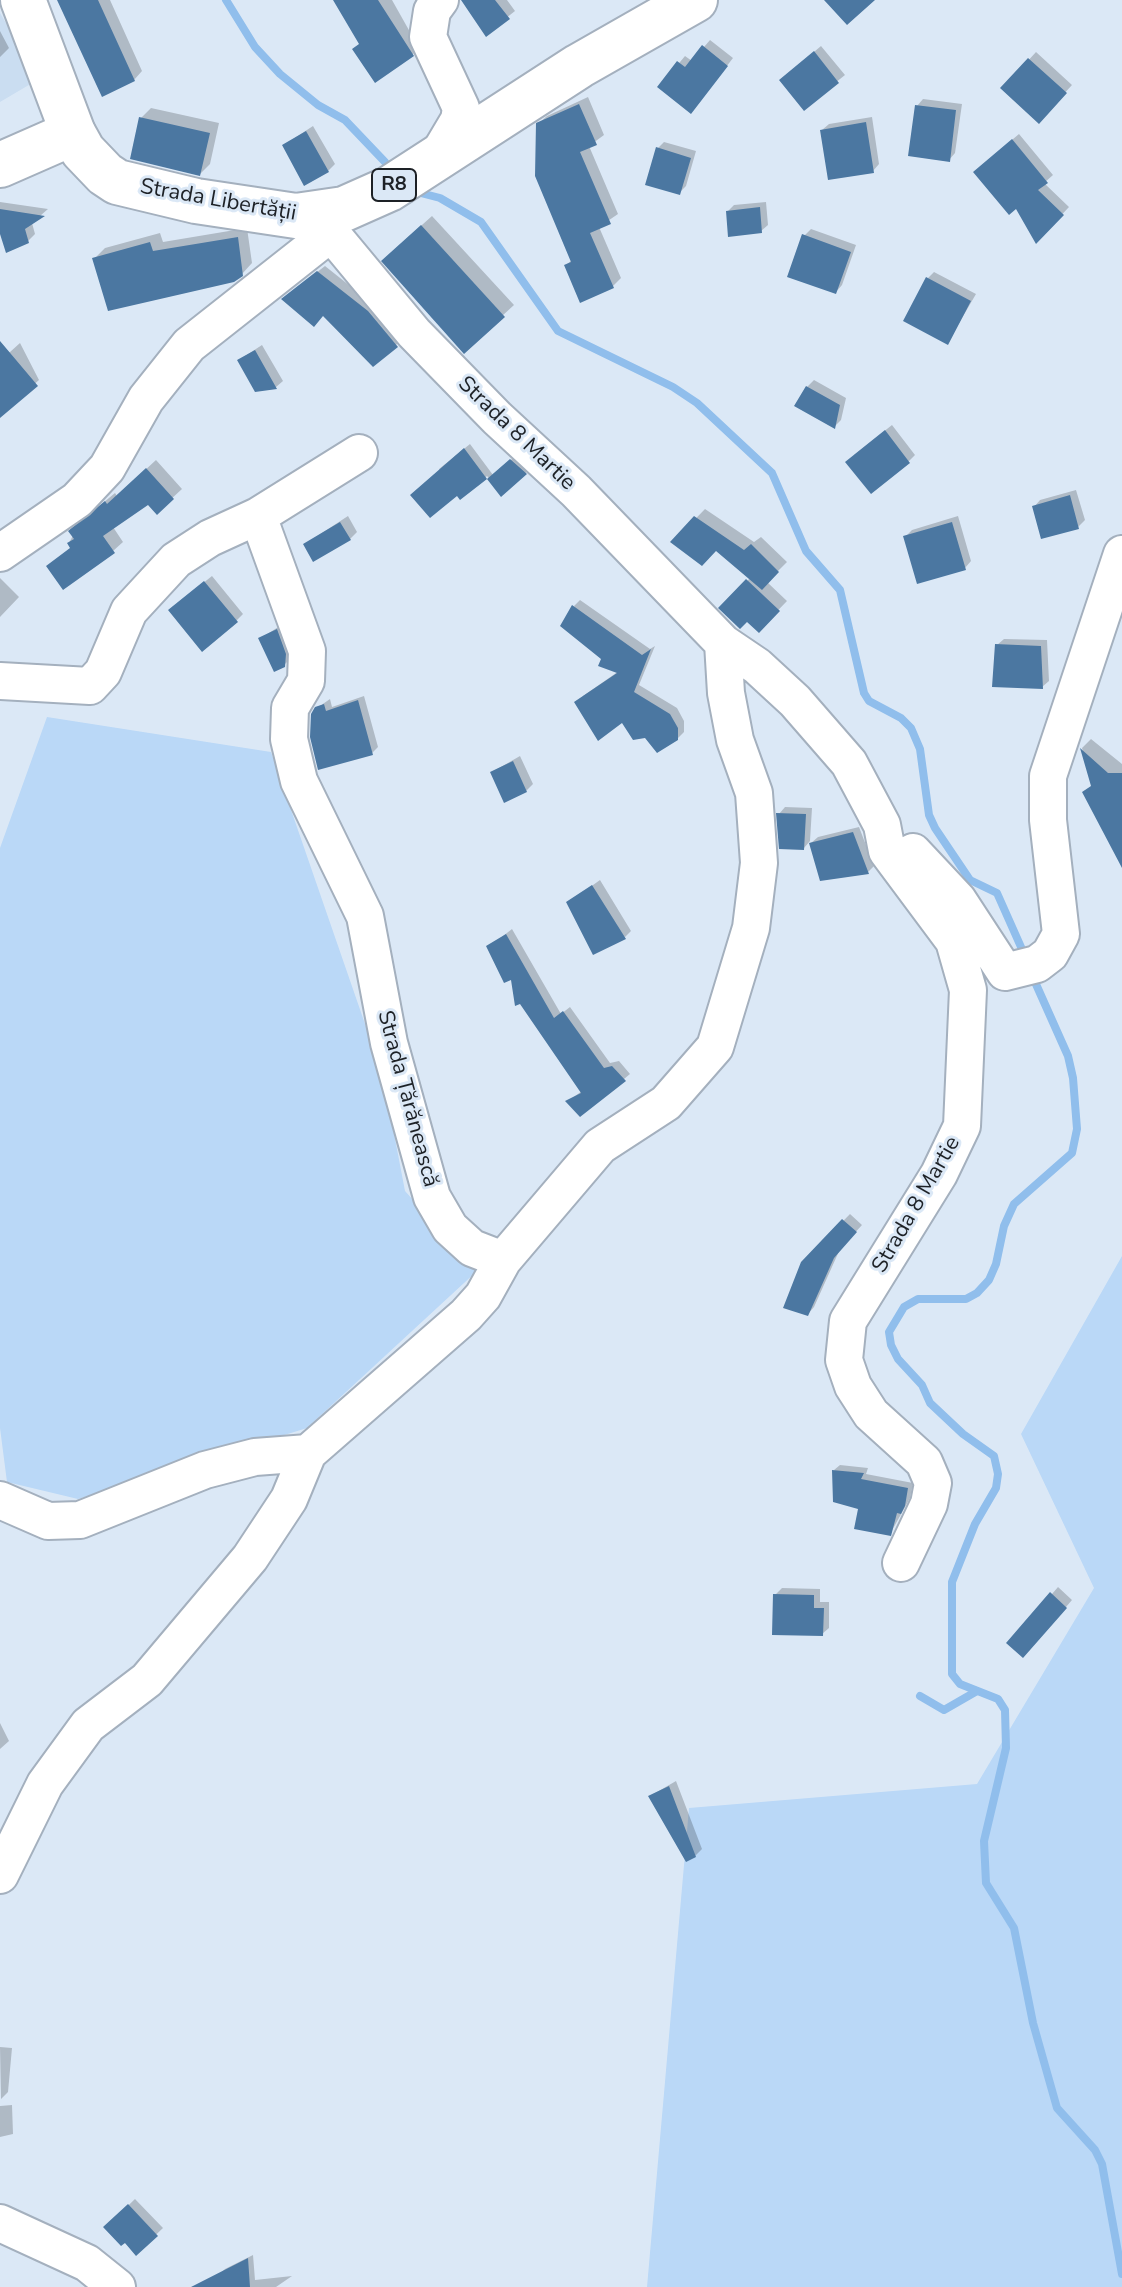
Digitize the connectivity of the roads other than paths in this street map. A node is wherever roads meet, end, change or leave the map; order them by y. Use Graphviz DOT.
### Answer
graph roads {
  1 [pos="23,0"];
  2 [pos="440,0"];
  3 [pos="695,0"];
  4 [pos="73,133"];
  5 [pos="437,157"];
  6 [pos="0,165"];
  7 [pos="326,224"];
  8 [pos="359,453"];
  9 [pos="258,516"];
  10 [pos="0,553"];
  11 [pos="1122,554"];
  12 [pos="723,643"];
  13 [pos="0,681"];
  14 [pos="882,825"];
  15 [pos="503,1260"];
  16 [pos="308,1453"];
  17 [pos="0,1500"];
  18 [pos="901,1563"];
  19 [pos="0,1875"];
  20 [pos="0,2223"];
  21 [pos="117,2287"];
  1 -- 4 [label="main road, R8"];
  2 -- 5 [label="street"];
  3 -- 5 [label="main road, Strada Libertății / R8"];
  4 -- 6 [label="main road"];
  4 -- 7 [label="main road, Strada Libertății / R8"];
  5 -- 7 [label="main road, Strada Libertății / R8"];
  7 -- 10 [label="street"];
  7 -- 12 [label="street, Strada 8 Martie"];
  8 -- 9 [label="street"];
  9 -- 13 [label="street"];
  9 -- 15 [label="street, Strada Țărănească"];
  11 -- 14 [label="street, Strada 8 Martie"];
  12 -- 14 [label="street, Strada 8 Martie"];
  12 -- 15 [label="street"];
  14 -- 18 [label="street, Strada 8 Martie"];
  15 -- 16 [label="street"];
  16 -- 17 [label="street"];
  16 -- 19 [label="street"];
  20 -- 21 [label="street"];
}
